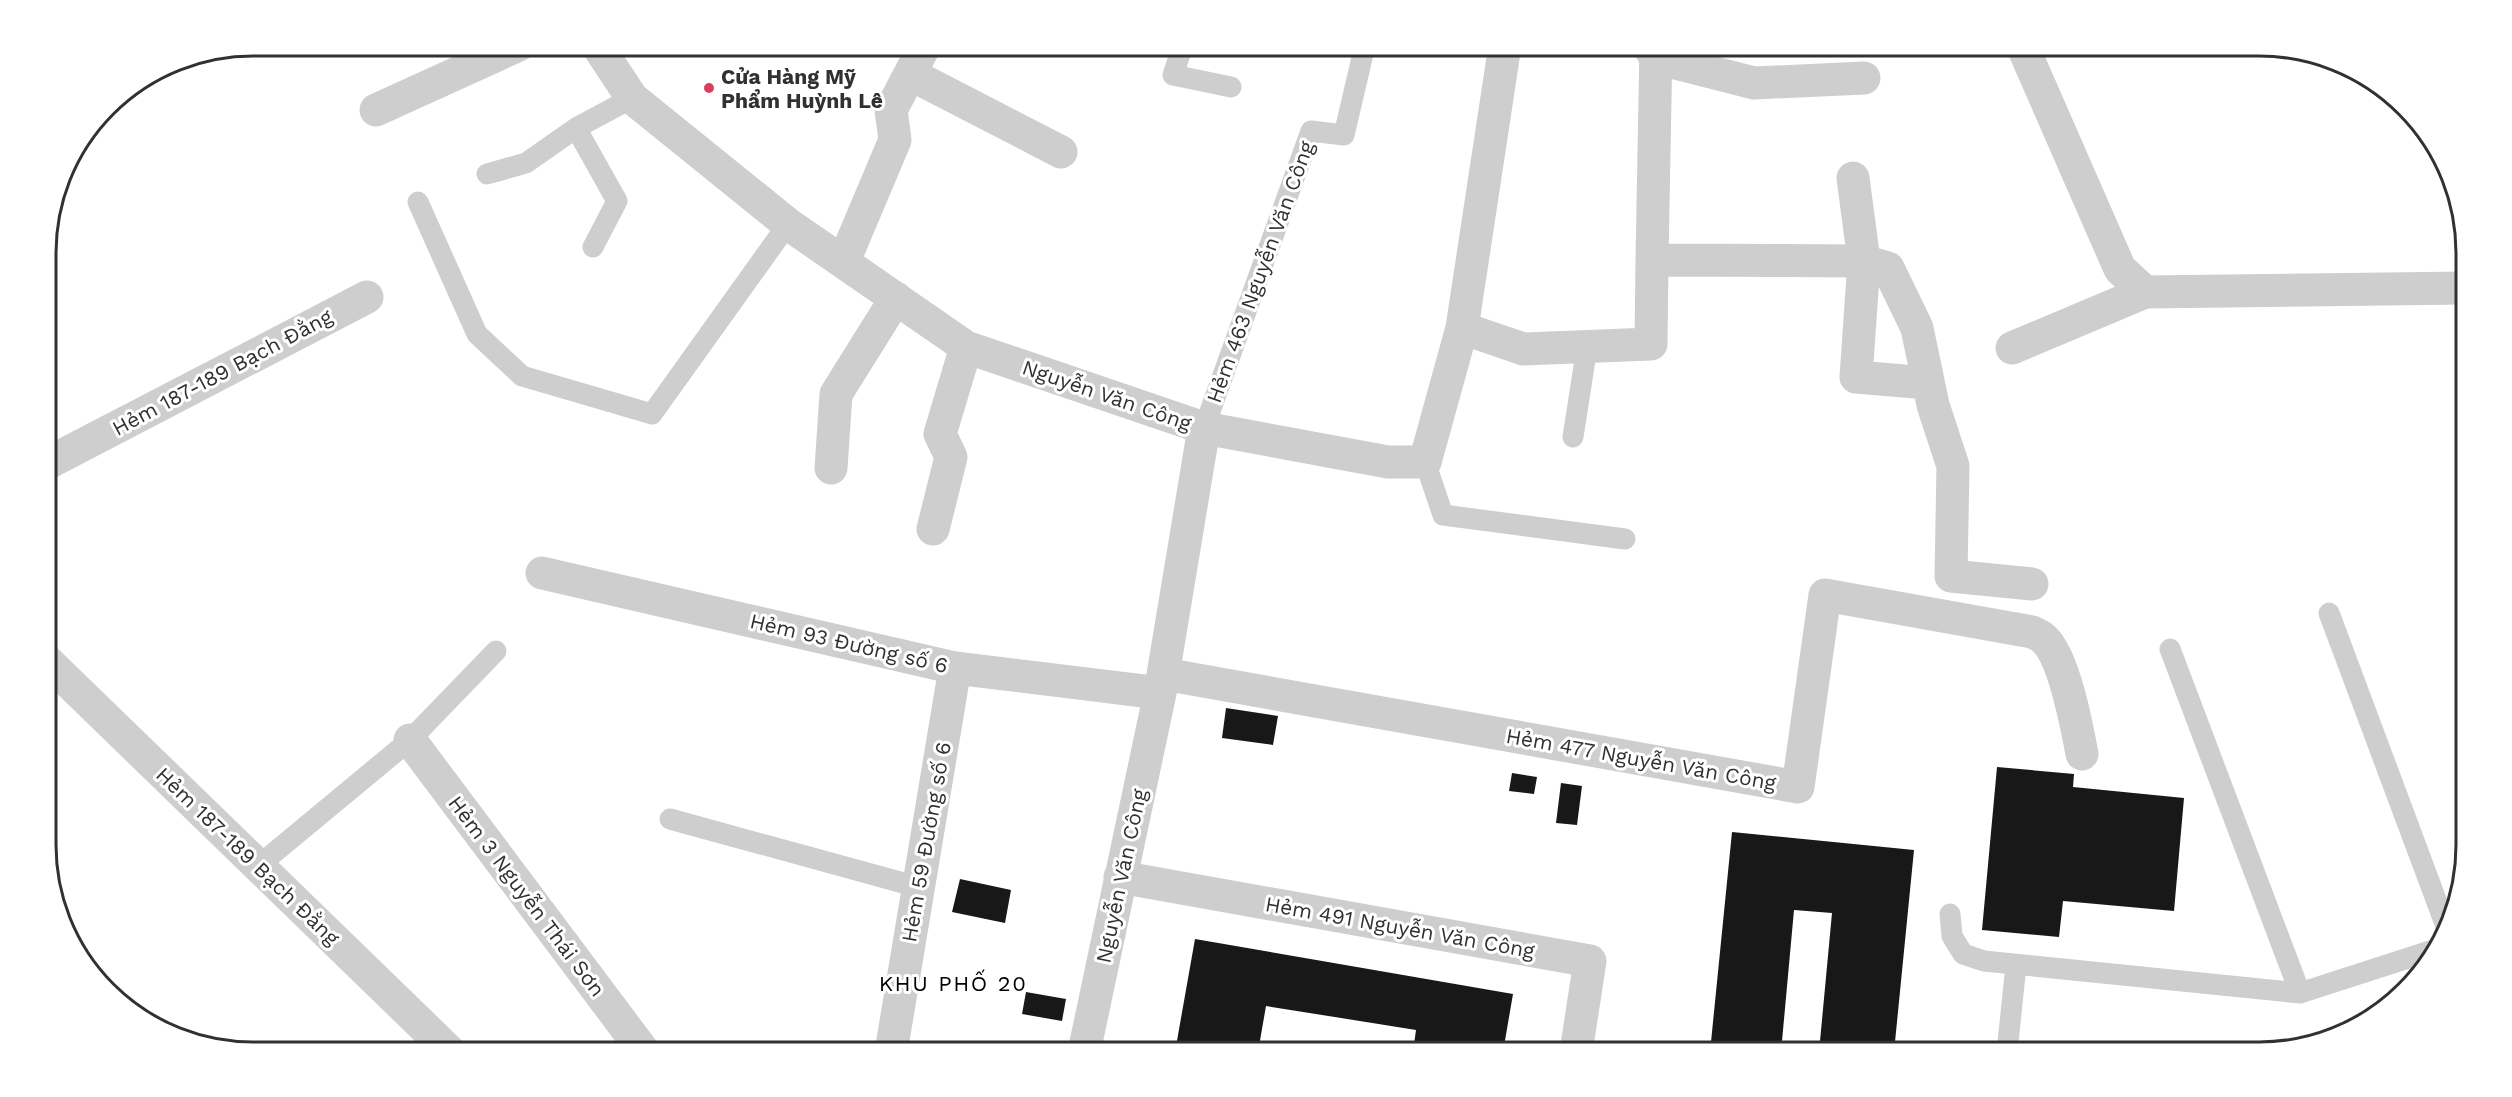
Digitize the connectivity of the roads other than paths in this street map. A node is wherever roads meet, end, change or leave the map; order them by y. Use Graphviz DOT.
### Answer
graph roads {
  1 [pos="495,56"];
  2 [pos="604,56"];
  3 [pos="918,56"];
  4 [pos="923,56"];
  5 [pos="1179,56"];
  6 [pos="1362,56"];
  7 [pos="1503,56"];
  8 [pos="1653,56"];
  9 [pos="1674,56"];
  10 [pos="2027,56"];
  11 [pos="1864,78"];
  12 [pos="1231,87"];
  13 [pos="632,98"];
  14 [pos="376,110"];
  15 [pos="576,128"];
  16 [pos="1062,152"];
  17 [pos="487,174"];
  18 [pos="1853,178"];
  19 [pos="418,202"];
  20 [pos="788,224"];
  21 [pos="593,248"];
  22 [pos="1653,260"];
  23 [pos="844,261"];
  24 [pos="1864,261"];
  25 [pos="2456,288"];
  26 [pos="2145,292"];
  27 [pos="367,297"];
  28 [pos="896,298"];
  29 [pos="1462,328"];
  30 [pos="966,347"];
  31 [pos="1587,347"];
  32 [pos="2012,348"];
  33 [pos="1928,383"];
  34 [pos="1204,428"];
  35 [pos="1573,436"];
  36 [pos="56,459"];
  37 [pos="1425,462"];
  38 [pos="831,468"];
  39 [pos="933,529"];
  40 [pos="1624,539"];
  41 [pos="542,573"];
  42 [pos="2032,584"];
  43 [pos="2329,613"];
  44 [pos="2170,649"];
  45 [pos="496,651"];
  46 [pos="955,668"];
  47 [pos="56,670"];
  48 [pos="1162,684"];
  49 [pos="410,740"];
  50 [pos="2082,754"];
  51 [pos="670,819"];
  52 [pos="258,866"];
  53 [pos="1120,877"];
  54 [pos="918,887"];
  55 [pos="1950,914"];
  56 [pos="2442,917"];
  57 [pos="2423,953"];
  58 [pos="2016,965"];
  59 [pos="2300,993"];
  60 [pos="1578,1041"];
  61 [pos="2008,1041"];
  62 [pos="440,1042"];
  63 [pos="636,1042"];
  64 [pos="893,1042"];
  65 [pos="1086,1042"];
  1 -- 14 [label="street"];
  2 -- 13 [label="street, Nguyễn Văn Công"];
  3 -- 23 [label="street"];
  4 -- 16 [label="street"];
  5 -- 12 [label="lane"];
  6 -- 34 [label="lane, Hẻm 463 Nguyễn Văn Công"];
  7 -- 29 [label="street"];
  8 -- 22 [label="street"];
  9 -- 11 [label="street"];
  10 -- 26 [label="street"];
  13 -- 15 [label="lane"];
  13 -- 20 [label="street, Nguyễn Văn Công"];
  15 -- 17 [label="lane"];
  15 -- 21 [label="lane"];
  18 -- 24 [label="street"];
  19 -- 20 [label="lane"];
  20 -- 23 [label="street, Nguyễn Văn Công"];
  22 -- 24 [label="street"];
  22 -- 31 [label="street"];
  23 -- 28 [label="street, Nguyễn Văn Công"];
  24 -- 33 [label="street"];
  24 -- 33 [label="street"];
  25 -- 26 [label="street"];
  26 -- 32 [label="street"];
  27 -- 36 [label="street, Hẻm 187-189 Bạch Đằng"];
  28 -- 30 [label="street, Nguyễn Văn Công"];
  28 -- 38 [label="street"];
  29 -- 31 [label="street"];
  29 -- 37 [label="street"];
  30 -- 34 [label="street, Nguyễn Văn Công"];
  30 -- 39 [label="street"];
  31 -- 35 [label="lane"];
  33 -- 42 [label="street"];
  34 -- 37 [label="street"];
  34 -- 48 [label="street, Nguyễn Văn Công"];
  37 -- 40 [label="lane"];
  41 -- 46 [label="street, Hẻm 93 Đường số 6"];
  43 -- 56 [label="lane"];
  44 -- 59 [label="lane"];
  45 -- 49 [label="lane"];
  46 -- 48 [label="street, Hẻm 93 Đường số 6"];
  46 -- 54 [label="street, Hẻm 59 Đường số 6"];
  47 -- 52 [label="street, Hẻm 187-189 Bạch Đằng"];
  48 -- 50 [label="street, Hẻm 477 Nguyễn Văn Công"];
  48 -- 53 [label="street, Nguyễn Văn Công"];
  49 -- 52 [label="lane"];
  49 -- 63 [label="street, Hẻm 3 Nguyễn Thái Sơn"];
  51 -- 54 [label="lane"];
  52 -- 62 [label="street, Hẻm 187-189 Bạch Đằng"];
  53 -- 60 [label="street, Hẻm 491 Nguyễn Văn Công"];
  53 -- 65 [label="street, Nguyễn Văn Công"];
  54 -- 64 [label="street, Hẻm 59 Đường số 6"];
  55 -- 58 [label="lane"];
  57 -- 59 [label="lane"];
  58 -- 59 [label="lane"];
  58 -- 61 [label="lane"];
}
